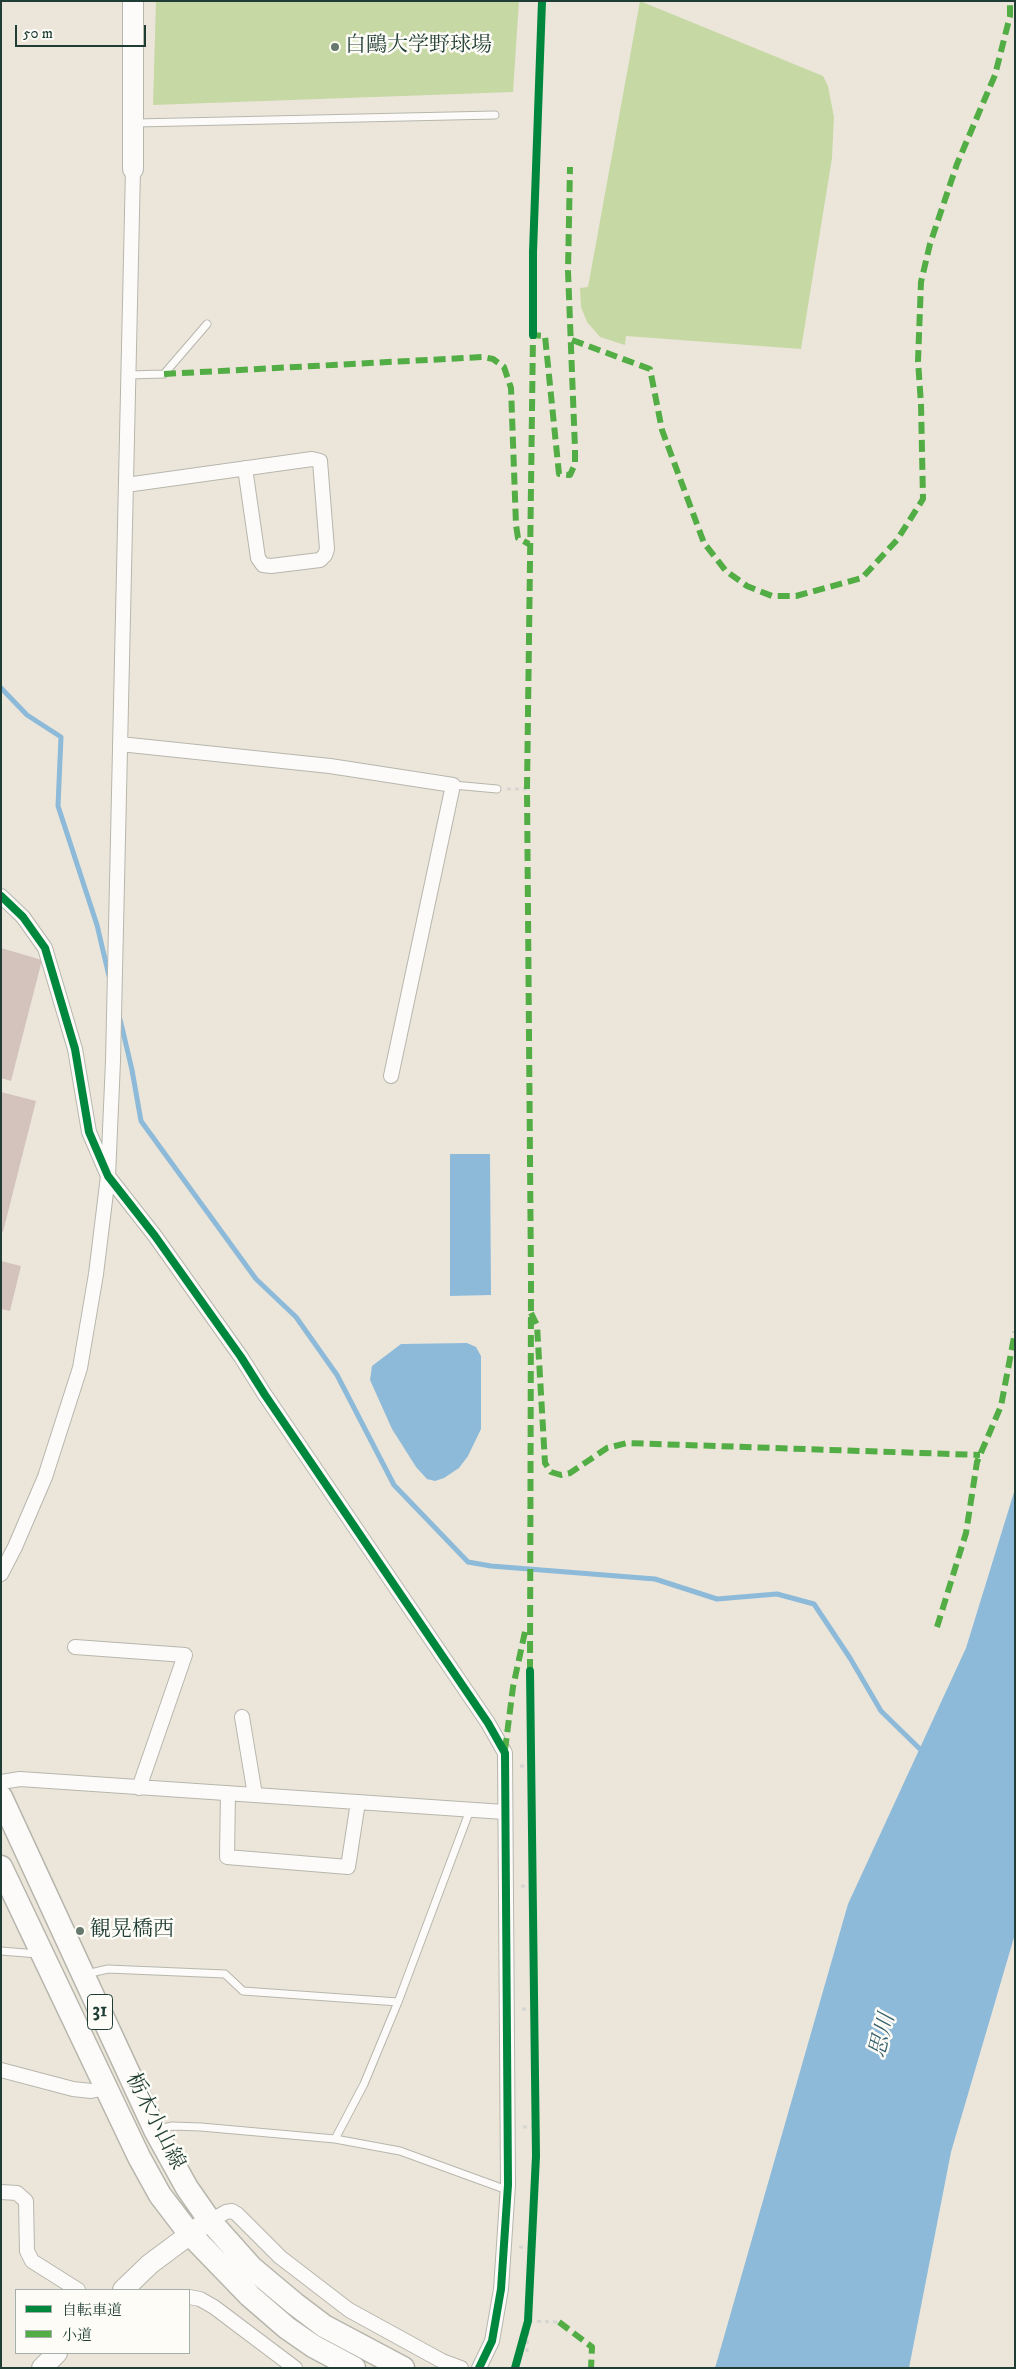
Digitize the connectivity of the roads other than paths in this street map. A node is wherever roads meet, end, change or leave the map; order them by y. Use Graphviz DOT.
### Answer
graph roads {
  1 [pos="134,1"];
  2 [pos="495,115"];
  3 [pos="134,123"];
  4 [pos="133,170"];
  5 [pos="207,324"];
  6 [pos="128,375"];
  7 [pos="245,468"];
  8 [pos="126,485"];
  9 [pos="120,744"];
  10 [pos="453,785"];
  11 [pos="497,789"];
  12 [pos="1,896"];
  13 [pos="392,1076"];
  14 [pos="108,1176"];
  15 [pos="1,1574"];
  16 [pos="76,1647"];
  17 [pos="242,1717"];
  18 [pos="1,1782"];
  19 [pos="139,1788"];
  20 [pos="228,1794"];
  21 [pos="255,1796"];
  22 [pos="1,1797"];
  23 [pos="358,1802"];
  24 [pos="470,1810"];
  25 [pos="504,1812"];
  26 [pos="1,1867"];
  27 [pos="1,1951"];
  28 [pos="42,1954"];
  29 [pos="83,1975"];
  30 [pos="398,2002"];
  31 [pos="1,2070"];
  32 [pos="106,2088"];
  33 [pos="155,2130"];
  34 [pos="334,2139"];
  35 [pos="508,2190"];
  36 [pos="1,2192"];
  37 [pos="210,2221"];
  38 [pos="189,2233"];
  39 [pos="76,2289"];
  40 [pos="124,2289"];
  41 [pos="190,2297"];
  42 [pos="56,2354"];
  43 [pos="280,2364"];
  44 [pos="42,2368"];
  45 [pos="295,2368"];
  46 [pos="354,2368"];
  47 [pos="403,2368"];
  48 [pos="461,2368"];
  49 [pos="479,2368"];
  1 -- 3 [label="street"];
  2 -- 3 [label="lane"];
  3 -- 4 [label="street"];
  4 -- 6 [label="street"];
  5 -- 6 [label="lane"];
  6 -- 8 [label="street"];
  7 -- 7 [label="street"];
  7 -- 8 [label="street"];
  8 -- 9 [label="street"];
  9 -- 10 [label="street"];
  9 -- 14 [label="street"];
  10 -- 11 [label="lane"];
  10 -- 13 [label="street"];
  12 -- 14 [label="street"];
  14 -- 15 [label="street"];
  14 -- 25 [label="street"];
  16 -- 19 [label="street"];
  17 -- 21 [label="street"];
  18 -- 19 [label="street"];
  19 -- 20 [label="street"];
  20 -- 21 [label="street"];
  20 -- 23 [label="street"];
  21 -- 23 [label="street"];
  22 -- 29 [label="main road, 栃木小山線 / 31"];
  23 -- 24 [label="street"];
  24 -- 25 [label="street"];
  24 -- 30 [label="lane"];
  25 -- 35 [label="street"];
  26 -- 28 [label="main road, 栃木小山線 / 31"];
  27 -- 28 [label="lane"];
  28 -- 32 [label="main road, 栃木小山線 / 31"];
  29 -- 30 [label="lane"];
  29 -- 33 [label="main road, 栃木小山線 / 31"];
  30 -- 34 [label="lane"];
  31 -- 32 [label="street"];
  32 -- 38 [label="main road, 栃木小山線 / 31"];
  33 -- 34 [label="lane"];
  33 -- 37 [label="main road, 栃木小山線 / 31"];
  34 -- 35 [label="lane"];
  35 -- 49 [label="street"];
  36 -- 39 [label="street"];
  37 -- 38 [label="street"];
  37 -- 47 [label="main road, 栃木小山線 / 31"];
  37 -- 48 [label="street"];
  38 -- 40 [label="street"];
  38 -- 46 [label="main road, 栃木小山線 / 31"];
  41 -- 43 [label="street"];
  42 -- 44 [label="street"];
  43 -- 45 [label="street"];
}
